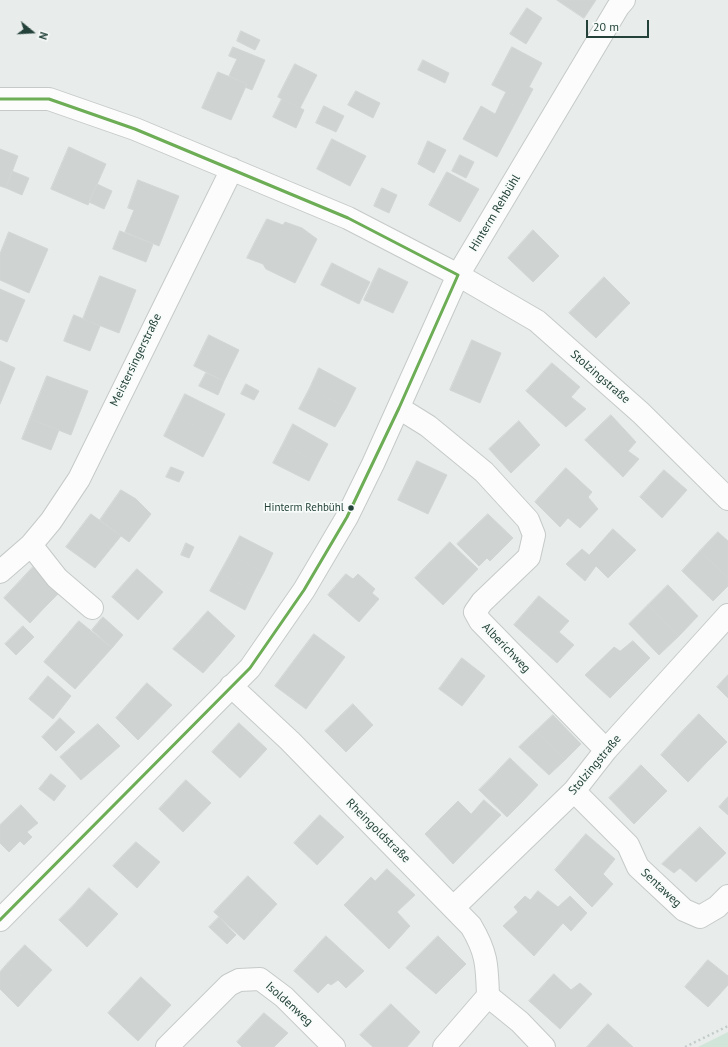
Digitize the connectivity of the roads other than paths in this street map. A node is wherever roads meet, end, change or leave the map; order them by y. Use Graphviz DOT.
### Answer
graph roads {
  1 [pos="624,0"];
  2 [pos="0,99"];
  3 [pos="232,169"];
  4 [pos="458,275"];
  5 [pos="399,408"];
  6 [pos="728,499"];
  7 [pos="31,545"];
  8 [pos="0,572"];
  9 [pos="92,608"];
  10 [pos="728,614"];
  11 [pos="231,686"];
  12 [pos="606,750"];
  13 [pos="574,791"];
  14 [pos="728,896"];
  15 [pos="454,907"];
  16 [pos="0,920"];
  17 [pos="488,996"];
  18 [pos="168,1047"];
  19 [pos="334,1047"];
  20 [pos="444,1047"];
  21 [pos="544,1047"];
  1 -- 4 [label="street, Hinterm Rehbühl"];
  2 -- 3 [label="street, Stolzingstraße"];
  3 -- 4 [label="street, Stolzingstraße"];
  3 -- 7 [label="street, Meistersingerstraße"];
  4 -- 5 [label="street, Hinterm Rehbühl"];
  4 -- 6 [label="street, Stolzingstraße"];
  5 -- 11 [label="street, Hinterm Rehbühl"];
  5 -- 12 [label="street, Alberichweg"];
  7 -- 8 [label="street, Meistersingerstraße"];
  7 -- 9 [label="street"];
  10 -- 12 [label="street, Stolzingstraße"];
  11 -- 15 [label="street, Rheingoldstraße"];
  11 -- 16 [label="street, Hinterm Rehbühl"];
  12 -- 13 [label="street, Stolzingstraße"];
  13 -- 14 [label="street, Sentaweg"];
  13 -- 15 [label="street, Stolzingstraße"];
  15 -- 17 [label="street, Rheingoldstraße"];
  17 -- 20 [label="street"];
  17 -- 21 [label="street"];
  18 -- 19 [label="street, Isoldenweg"];
}
